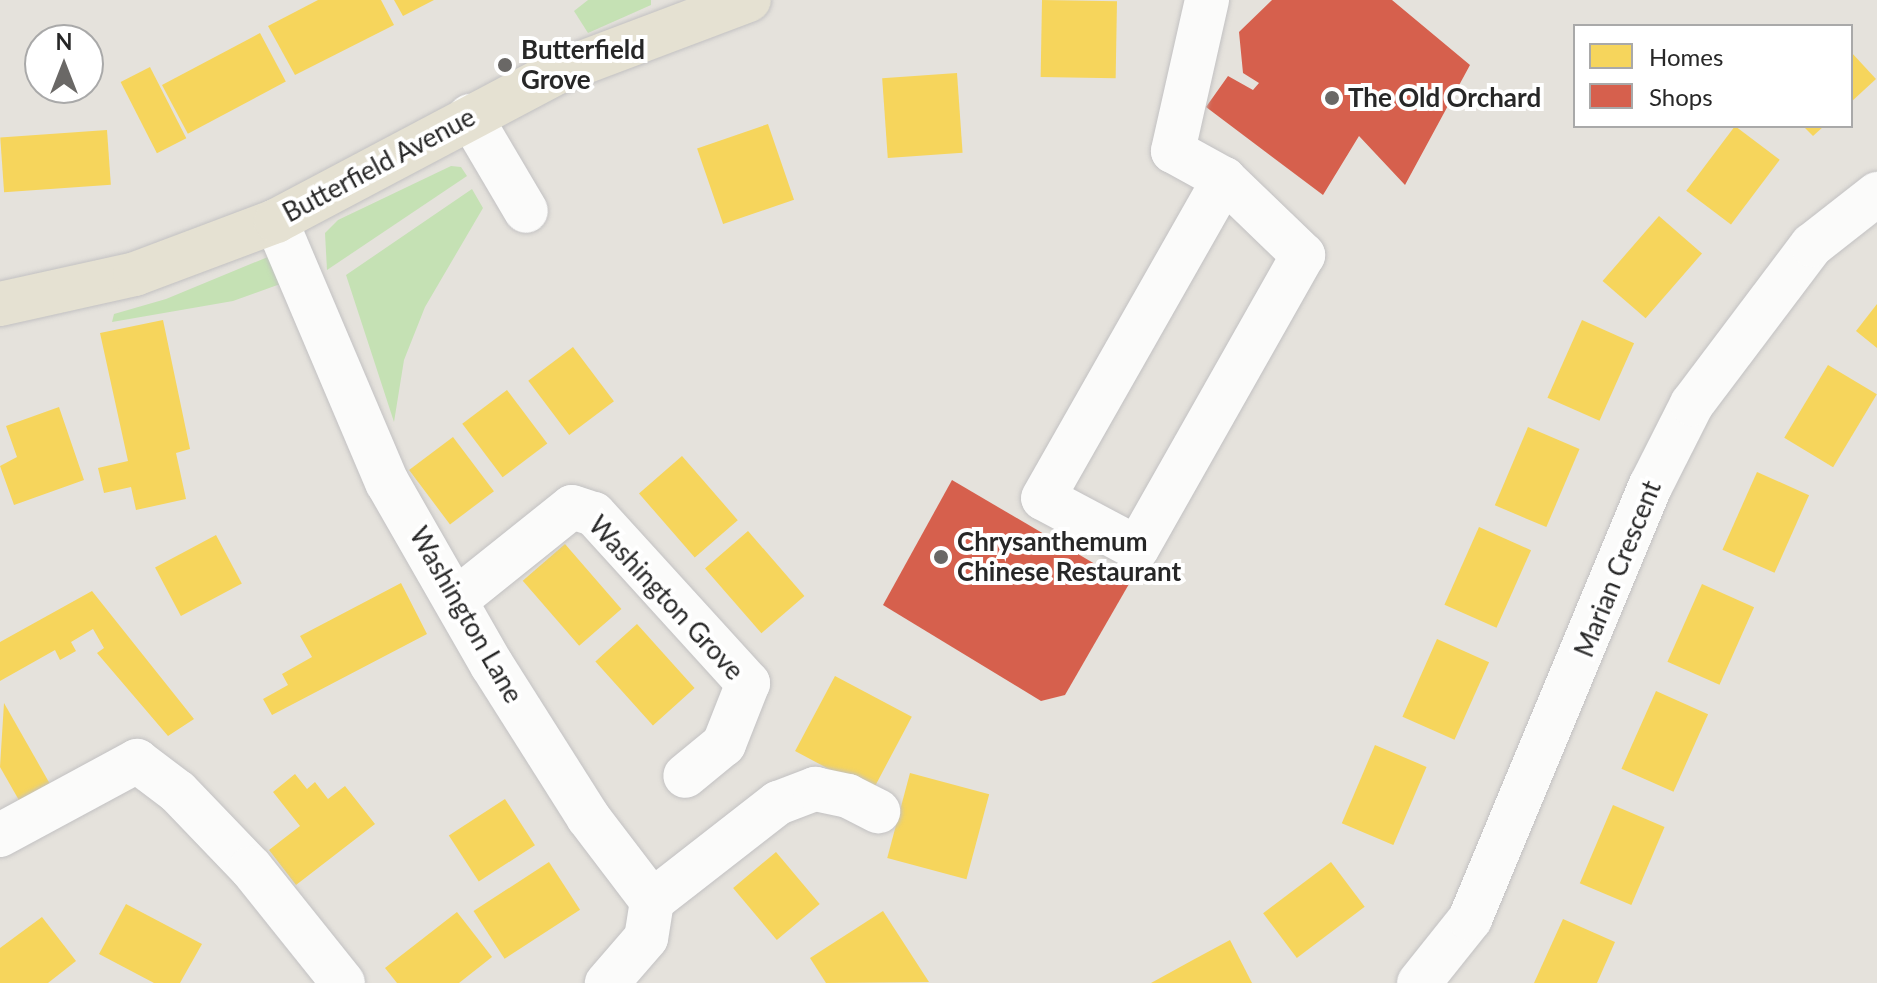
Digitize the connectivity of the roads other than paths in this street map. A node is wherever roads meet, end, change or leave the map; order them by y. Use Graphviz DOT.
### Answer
graph roads {
  1 [pos="749,0"];
  2 [pos="1207,0"];
  3 [pos="470,116"];
  4 [pos="1224,179"];
  5 [pos="1877,194"];
  6 [pos="526,211"];
  7 [pos="276,221"];
  8 [pos="0,304"];
  9 [pos="457,599"];
  10 [pos="685,776"];
  11 [pos="878,811"];
  12 [pos="0,835"];
  13 [pos="652,901"];
  14 [pos="343,983"];
  15 [pos="607,983"];
  16 [pos="1419,983"];
  1 -- 3 [label="main road, Butterfield Avenue"];
  2 -- 4 [label="street"];
  3 -- 6 [label="street"];
  3 -- 7 [label="main road, Butterfield Avenue"];
  4 -- 4 [label="street"];
  5 -- 16 [label="street, Marian Crescent"];
  7 -- 8 [label="main road, Butterfield Avenue"];
  7 -- 9 [label="street, Washington Lane"];
  9 -- 10 [label="street, Washington Grove"];
  9 -- 13 [label="street, Washington Lane"];
  11 -- 13 [label="street"];
  12 -- 14 [label="street"];
  13 -- 15 [label="street"];
}
